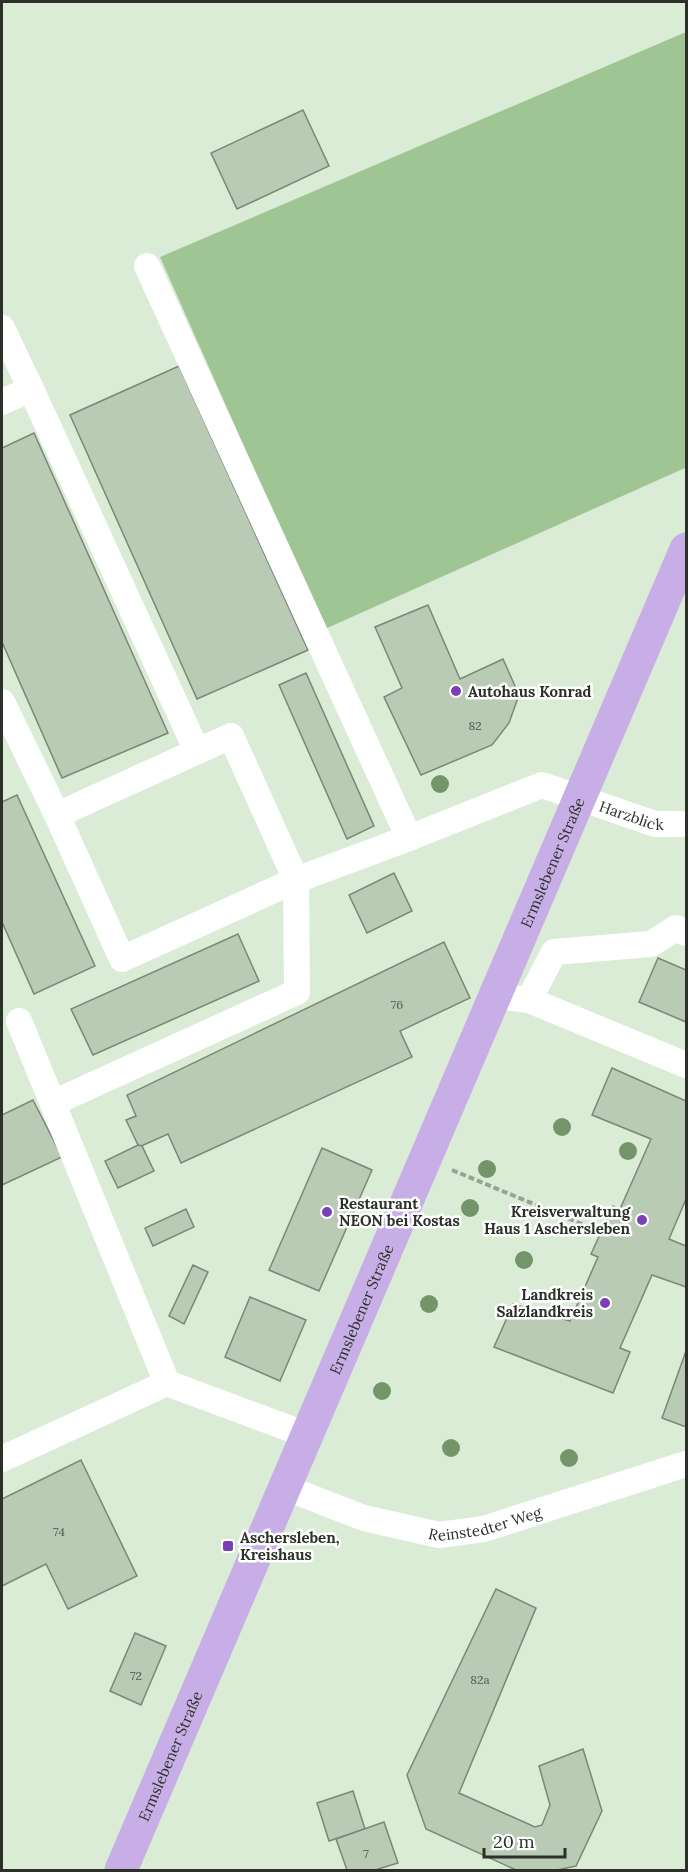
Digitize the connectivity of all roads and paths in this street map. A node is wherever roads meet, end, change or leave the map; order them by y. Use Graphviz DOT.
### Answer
graph roads {
  1 [pos="147,266"];
  2 [pos="2,328"];
  3 [pos="31,389"];
  4 [pos="2,402"];
  5 [pos="687,549"];
  6 [pos="2,702"];
  7 [pos="197,751"];
  8 [pos="578,799"];
  9 [pos="57,815"];
  10 [pos="687,824"];
  11 [pos="409,838"];
  12 [pos="296,880"];
  13 [pos="687,933"];
  14 [pos="495,996"];
  15 [pos="529,1000"];
  16 [pos="19,1021"];
  17 [pos="687,1065"];
  18 [pos="53,1103"];
  19 [pos="425,1159"];
  20 [pos="601,1232"];
  21 [pos="167,1383"];
  22 [pos="307,1435"];
  23 [pos="2,1459"];
  24 [pos="687,1464"];
  25 [pos="284,1488"];
  26 [pos="121,1870"];
  1 -- 11 [label="street"];
  2 -- 3 [label="street"];
  3 -- 4 [label="street"];
  3 -- 7 [label="street"];
  5 -- 8 [label="main road, Ermslebener Straße"];
  6 -- 9 [label="street"];
  7 -- 9 [label="street"];
  7 -- 12 [label="street"];
  8 -- 10 [label="street, Harzblick"];
  8 -- 11 [label="street, Harzblick"];
  8 -- 14 [label="main road, Ermslebener Straße"];
  9 -- 12 [label="street, Harzblick"];
  11 -- 12 [label="street, Harzblick"];
  12 -- 18 [label="street"];
  13 -- 15 [label="street"];
  14 -- 15 [label="street"];
  14 -- 19 [label="main road, Ermslebener Straße"];
  15 -- 17 [label="street"];
  16 -- 18 [label="street"];
  18 -- 21 [label="street"];
  19 -- 20 [label="path"];
  19 -- 22 [label="main road, Ermslebener Straße"];
  21 -- 22 [label="street"];
  21 -- 23 [label="street"];
  22 -- 25 [label="main road, Ermslebener Straße"];
  24 -- 25 [label="street, Reinstedter Weg"];
  25 -- 26 [label="main road, Ermslebener Straße"];
}
